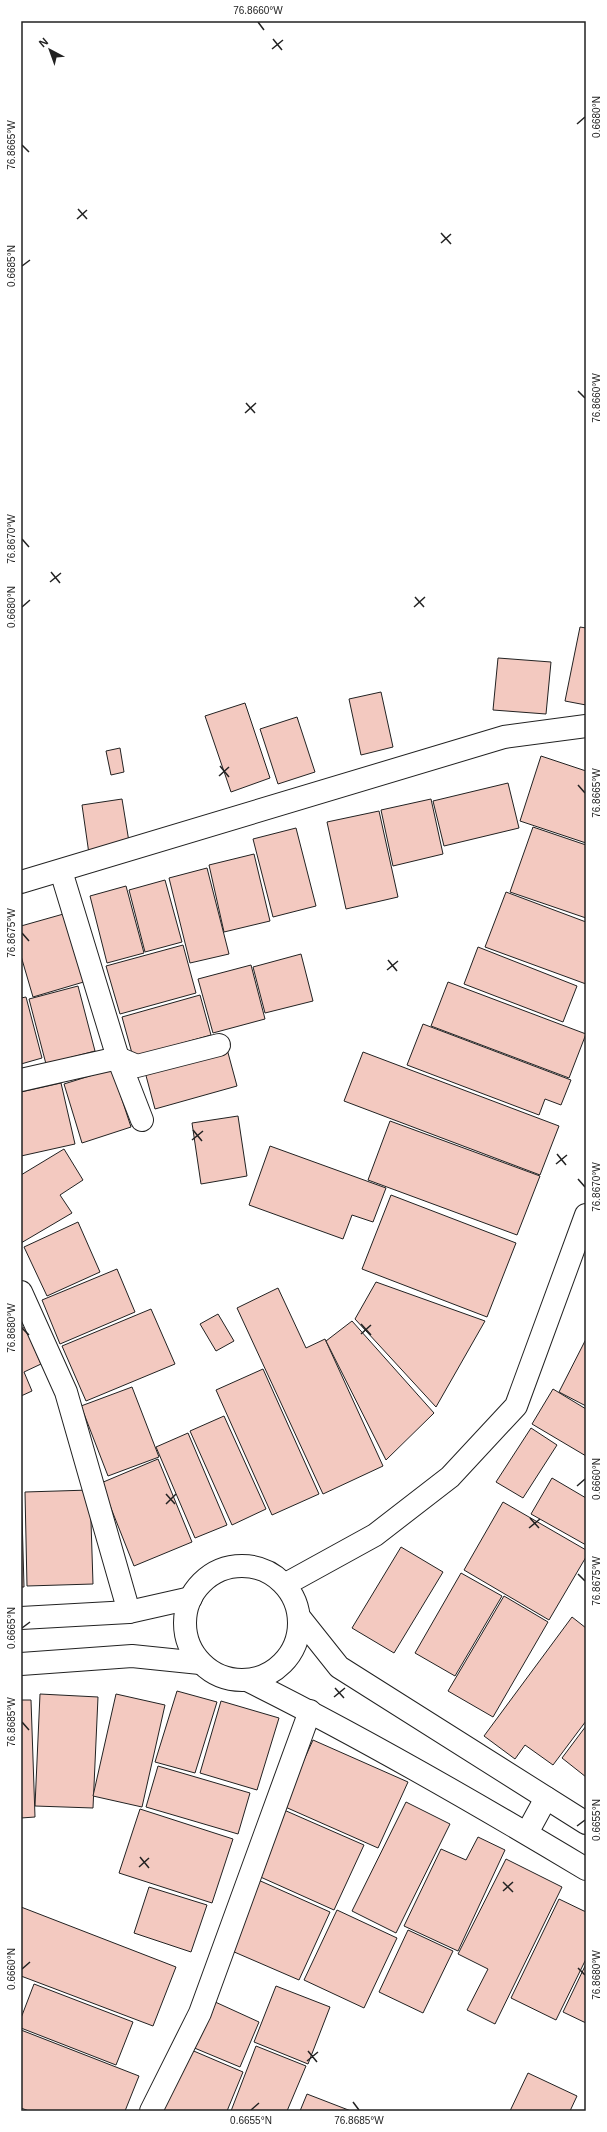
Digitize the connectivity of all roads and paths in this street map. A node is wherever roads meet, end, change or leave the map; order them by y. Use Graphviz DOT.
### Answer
graph roads {
  1 [pos="586,726"];
  2 [pos="61,871"];
  3 [pos="21,882"];
  4 [pos="219,1045"];
  5 [pos="118,1058"];
  6 [pos="21,1080"];
  7 [pos="142,1120"];
  8 [pos="586,1215"];
  9 [pos="21,1292"];
  10 [pos="286,1584"];
  11 [pos="191,1598"];
  12 [pos="129,1612"];
  13 [pos="21,1618"];
  14 [pos="300,1618"];
  15 [pos="200,1663"];
  16 [pos="21,1664"];
  17 [pos="249,1681"];
  18 [pos="310,1711"];
  19 [pos="546,1798"];
  20 [pos="586,1823"];
  21 [pos="526,1833"];
  22 [pos="586,1869"];
  23 [pos="151,2111"];
  1 -- 2 [label="street"];
  2 -- 3 [label="street"];
  2 -- 5 [label="street"];
  4 -- 5 [label="street"];
  5 -- 6 [label="street"];
  5 -- 7 [label="street"];
  8 -- 10 [label="street"];
  9 -- 12 [label="street"];
  10 -- 11 [label="street"];
  10 -- 14 [label="street"];
  11 -- 12 [label="street"];
  11 -- 15 [label="street"];
  12 -- 13 [label="street"];
  14 -- 17 [label="street"];
  14 -- 19 [label="street"];
  15 -- 16 [label="street"];
  15 -- 17 [label="street"];
  17 -- 18 [label="street"];
  18 -- 21 [label="street"];
  18 -- 23 [label="street"];
  19 -- 20 [label="street"];
  19 -- 21 [label="street"];
  21 -- 22 [label="street"];
}
